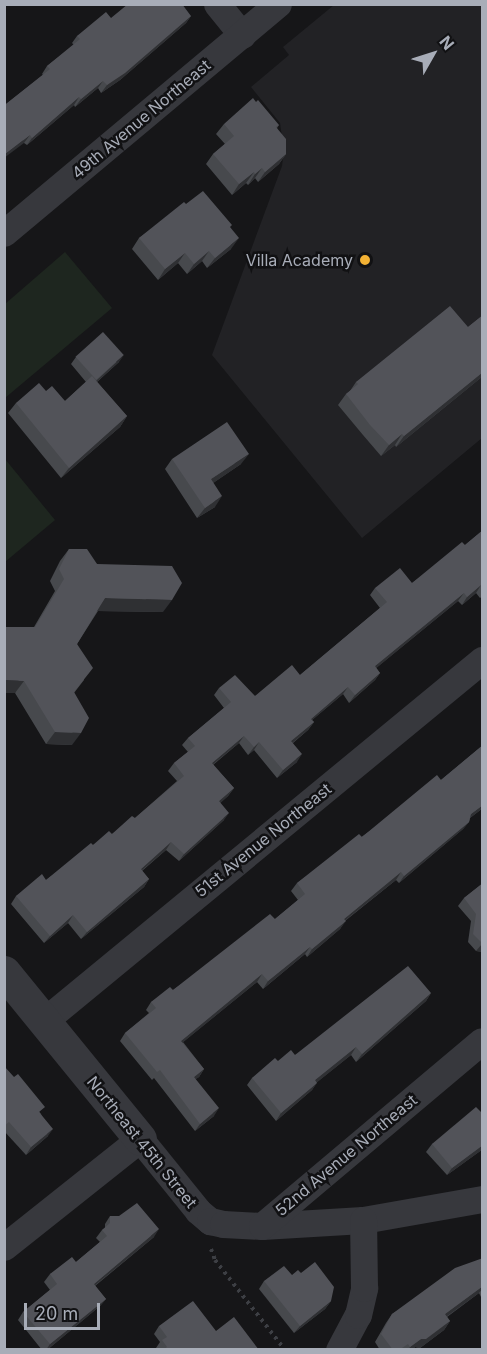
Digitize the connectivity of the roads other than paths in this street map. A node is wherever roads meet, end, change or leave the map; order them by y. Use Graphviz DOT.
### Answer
graph roads {
  1 [pos="218,4"];
  2 [pos="278,4"];
  3 [pos="242,35"];
  4 [pos="4,233"];
  5 [pos="483,660"];
  6 [pos="4,972"];
  7 [pos="44,1021"];
  8 [pos="483,1041"];
  9 [pos="140,1139"];
  10 [pos="483,1199"];
  11 [pos="198,1211"];
  12 [pos="363,1220"];
  13 [pos="262,1226"];
  14 [pos="4,1247"];
  15 [pos="339,1350"];
  1 -- 3 [label="street"];
  2 -- 3 [label="street, 49th Avenue Northeast"];
  3 -- 4 [label="street, 49th Avenue Northeast"];
  5 -- 7 [label="street, 51st Avenue Northeast"];
  6 -- 7 [label="street, Northeast 45th Street"];
  7 -- 9 [label="street, Northeast 45th Street"];
  8 -- 13 [label="street, 52nd Avenue Northeast"];
  9 -- 11 [label="street, Northeast 45th Street"];
  9 -- 14 [label="street"];
  10 -- 12 [label="street"];
  11 -- 13 [label="street, 52nd Avenue Northeast"];
  12 -- 13 [label="street"];
  12 -- 15 [label="street"];
}
